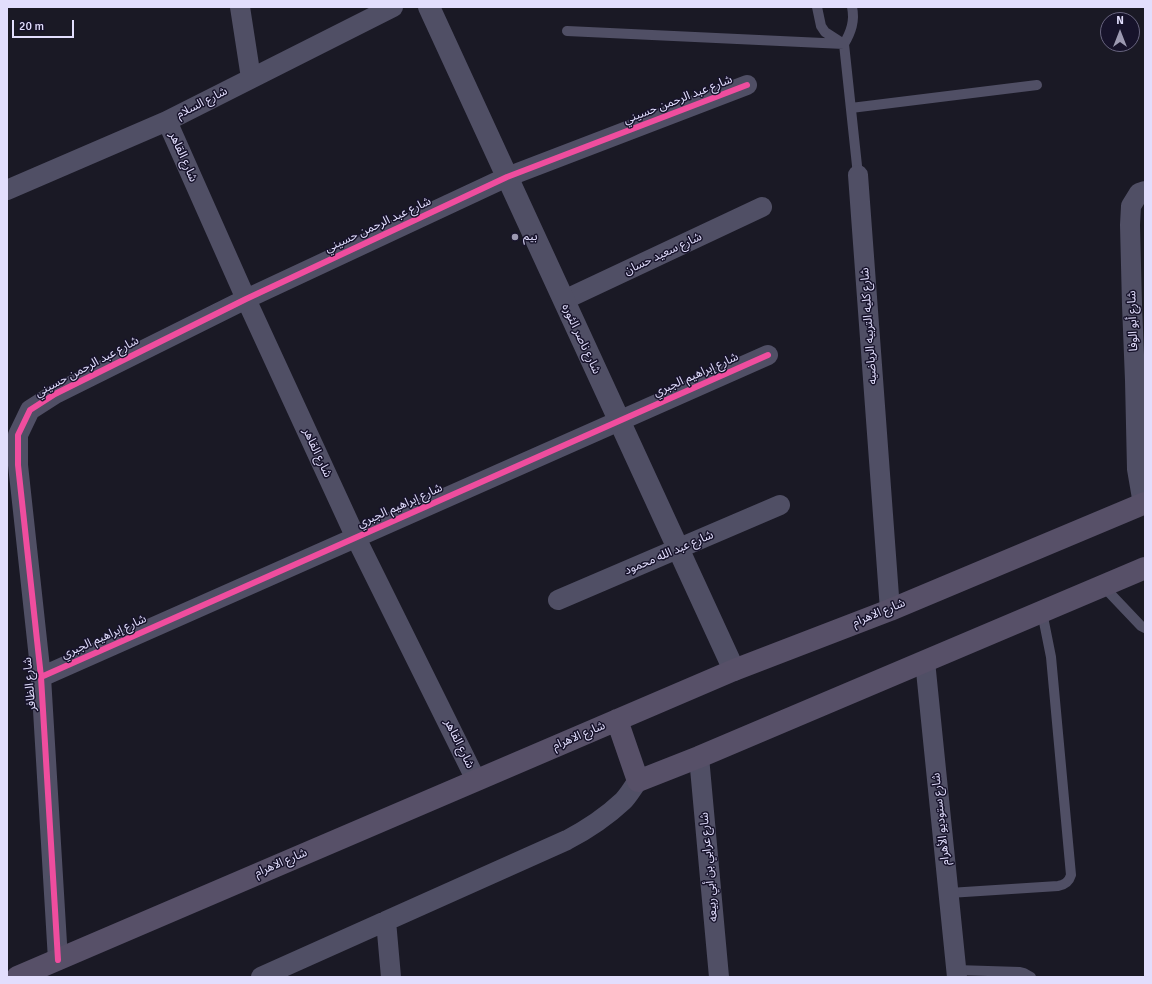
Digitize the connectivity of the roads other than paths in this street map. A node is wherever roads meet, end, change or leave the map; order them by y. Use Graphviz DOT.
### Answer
graph roads {
  1 [pos="240,7"];
  2 [pos="393,7"];
  3 [pos="429,7"];
  4 [pos="817,7"];
  5 [pos="852,7"];
  6 [pos="567,31"];
  7 [pos="844,44"];
  8 [pos="251,78"];
  9 [pos="747,85"];
  10 [pos="1037,85"];
  11 [pos="851,108"];
  12 [pos="167,121"];
  13 [pos="858,175"];
  14 [pos="507,177"];
  15 [pos="7,190"];
  16 [pos="1145,191"];
  17 [pos="762,207"];
  18 [pos="246,299"];
  19 [pos="564,300"];
  20 [pos="768,355"];
  21 [pos="1140,379"];
  22 [pos="30,410"];
  23 [pos="619,421"];
  24 [pos="1141,467"];
  25 [pos="1144,503"];
  26 [pos="780,505"];
  27 [pos="356,538"];
  28 [pos="678,549"];
  29 [pos="1145,568"];
  30 [pos="1103,586"];
  31 [pos="558,600"];
  32 [pos="890,610"];
  33 [pos="1042,612"];
  34 [pos="1145,628"];
  35 [pos="925,661"];
  36 [pos="734,670"];
  37 [pos="41,677"];
  38 [pos="617,720"];
  39 [pos="699,757"];
  40 [pos="476,780"];
  41 [pos="638,781"];
  42 [pos="949,893"];
  43 [pos="386,921"];
  44 [pos="58,960"];
  45 [pos="957,974"];
  46 [pos="17,977"];
  47 [pos="261,977"];
  48 [pos="391,977"];
  49 [pos="719,977"];
  50 [pos="1031,977"];
  1 -- 8 [label="street"];
  2 -- 8 [label="street, شارع السلام"];
  3 -- 14 [label="street, شارع ناصر الثوره"];
  4 -- 7 [label="lane"];
  5 -- 7 [label="lane, شارع كليه التربيه الرياضيه"];
  6 -- 7 [label="lane"];
  7 -- 11 [label="lane, شارع كليه التربيه الرياضيه"];
  8 -- 12 [label="street, شارع السلام"];
  9 -- 14 [label="street, شارع عبد الرحمن حسيني"];
  10 -- 11 [label="lane"];
  11 -- 13 [label="lane, شارع كليه التربيه الرياضيه"];
  12 -- 15 [label="street, شارع السلام"];
  12 -- 18 [label="street, شارع القاهر"];
  13 -- 32 [label="street, شارع كليه التربيه الرياضيه"];
  14 -- 18 [label="street, شارع عبد الرحمن حسيني"];
  14 -- 19 [label="street, شارع ناصر الثوره"];
  16 -- 21 [label="street, شارع أبو الوفا"];
  17 -- 19 [label="street, شارع سعيد حسان"];
  18 -- 22 [label="street, شارع عبد الرحمن حسيني"];
  18 -- 27 [label="street, شارع القاهر"];
  19 -- 23 [label="street, شارع ناصر الثوره"];
  20 -- 23 [label="street, شارع إبراهيم الجبري"];
  21 -- 24 [label="street, شارع أبو الوفا"];
  22 -- 37 [label="street, شارع الظافر"];
  23 -- 27 [label="street, شارع إبراهيم الجبري"];
  23 -- 28 [label="street, شارع ناصر الثوره"];
  24 -- 25 [label="street, شارع أبو الوفا"];
  25 -- 32 [label="main road, شارع الاهرام"];
  26 -- 28 [label="street, شارع عبد الله محمود"];
  27 -- 37 [label="street, شارع إبراهيم الجبري"];
  27 -- 40 [label="street, شارع القاهر"];
  28 -- 31 [label="street, شارع عبد الله محمود"];
  28 -- 36 [label="street, شارع ناصر الثوره"];
  29 -- 30 [label="main road"];
  30 -- 33 [label="main road"];
  30 -- 34 [label="lane"];
  32 -- 36 [label="main road, شارع الاهرام"];
  33 -- 35 [label="main road"];
  33 -- 42 [label="lane"];
  35 -- 39 [label="main road"];
  35 -- 42 [label="street, شارع ستوديو الأهرام"];
  36 -- 38 [label="main road, شارع الاهرام"];
  37 -- 44 [label="street, شارع الظافر"];
  38 -- 40 [label="main road, شارع الاهرام"];
  38 -- 41 [label="main road"];
  39 -- 41 [label="main road"];
  39 -- 49 [label="street, شارع عرابي بن أبي ربيعه"];
  40 -- 44 [label="main road, شارع الاهرام"];
  41 -- 43 [label="street"];
  42 -- 45 [label="street, شارع ستوديو الأهرام"];
  43 -- 47 [label="street"];
  43 -- 48 [label="street"];
  44 -- 46 [label="main road, شارع الاهرام"];
  45 -- 50 [label="lane"];
}
